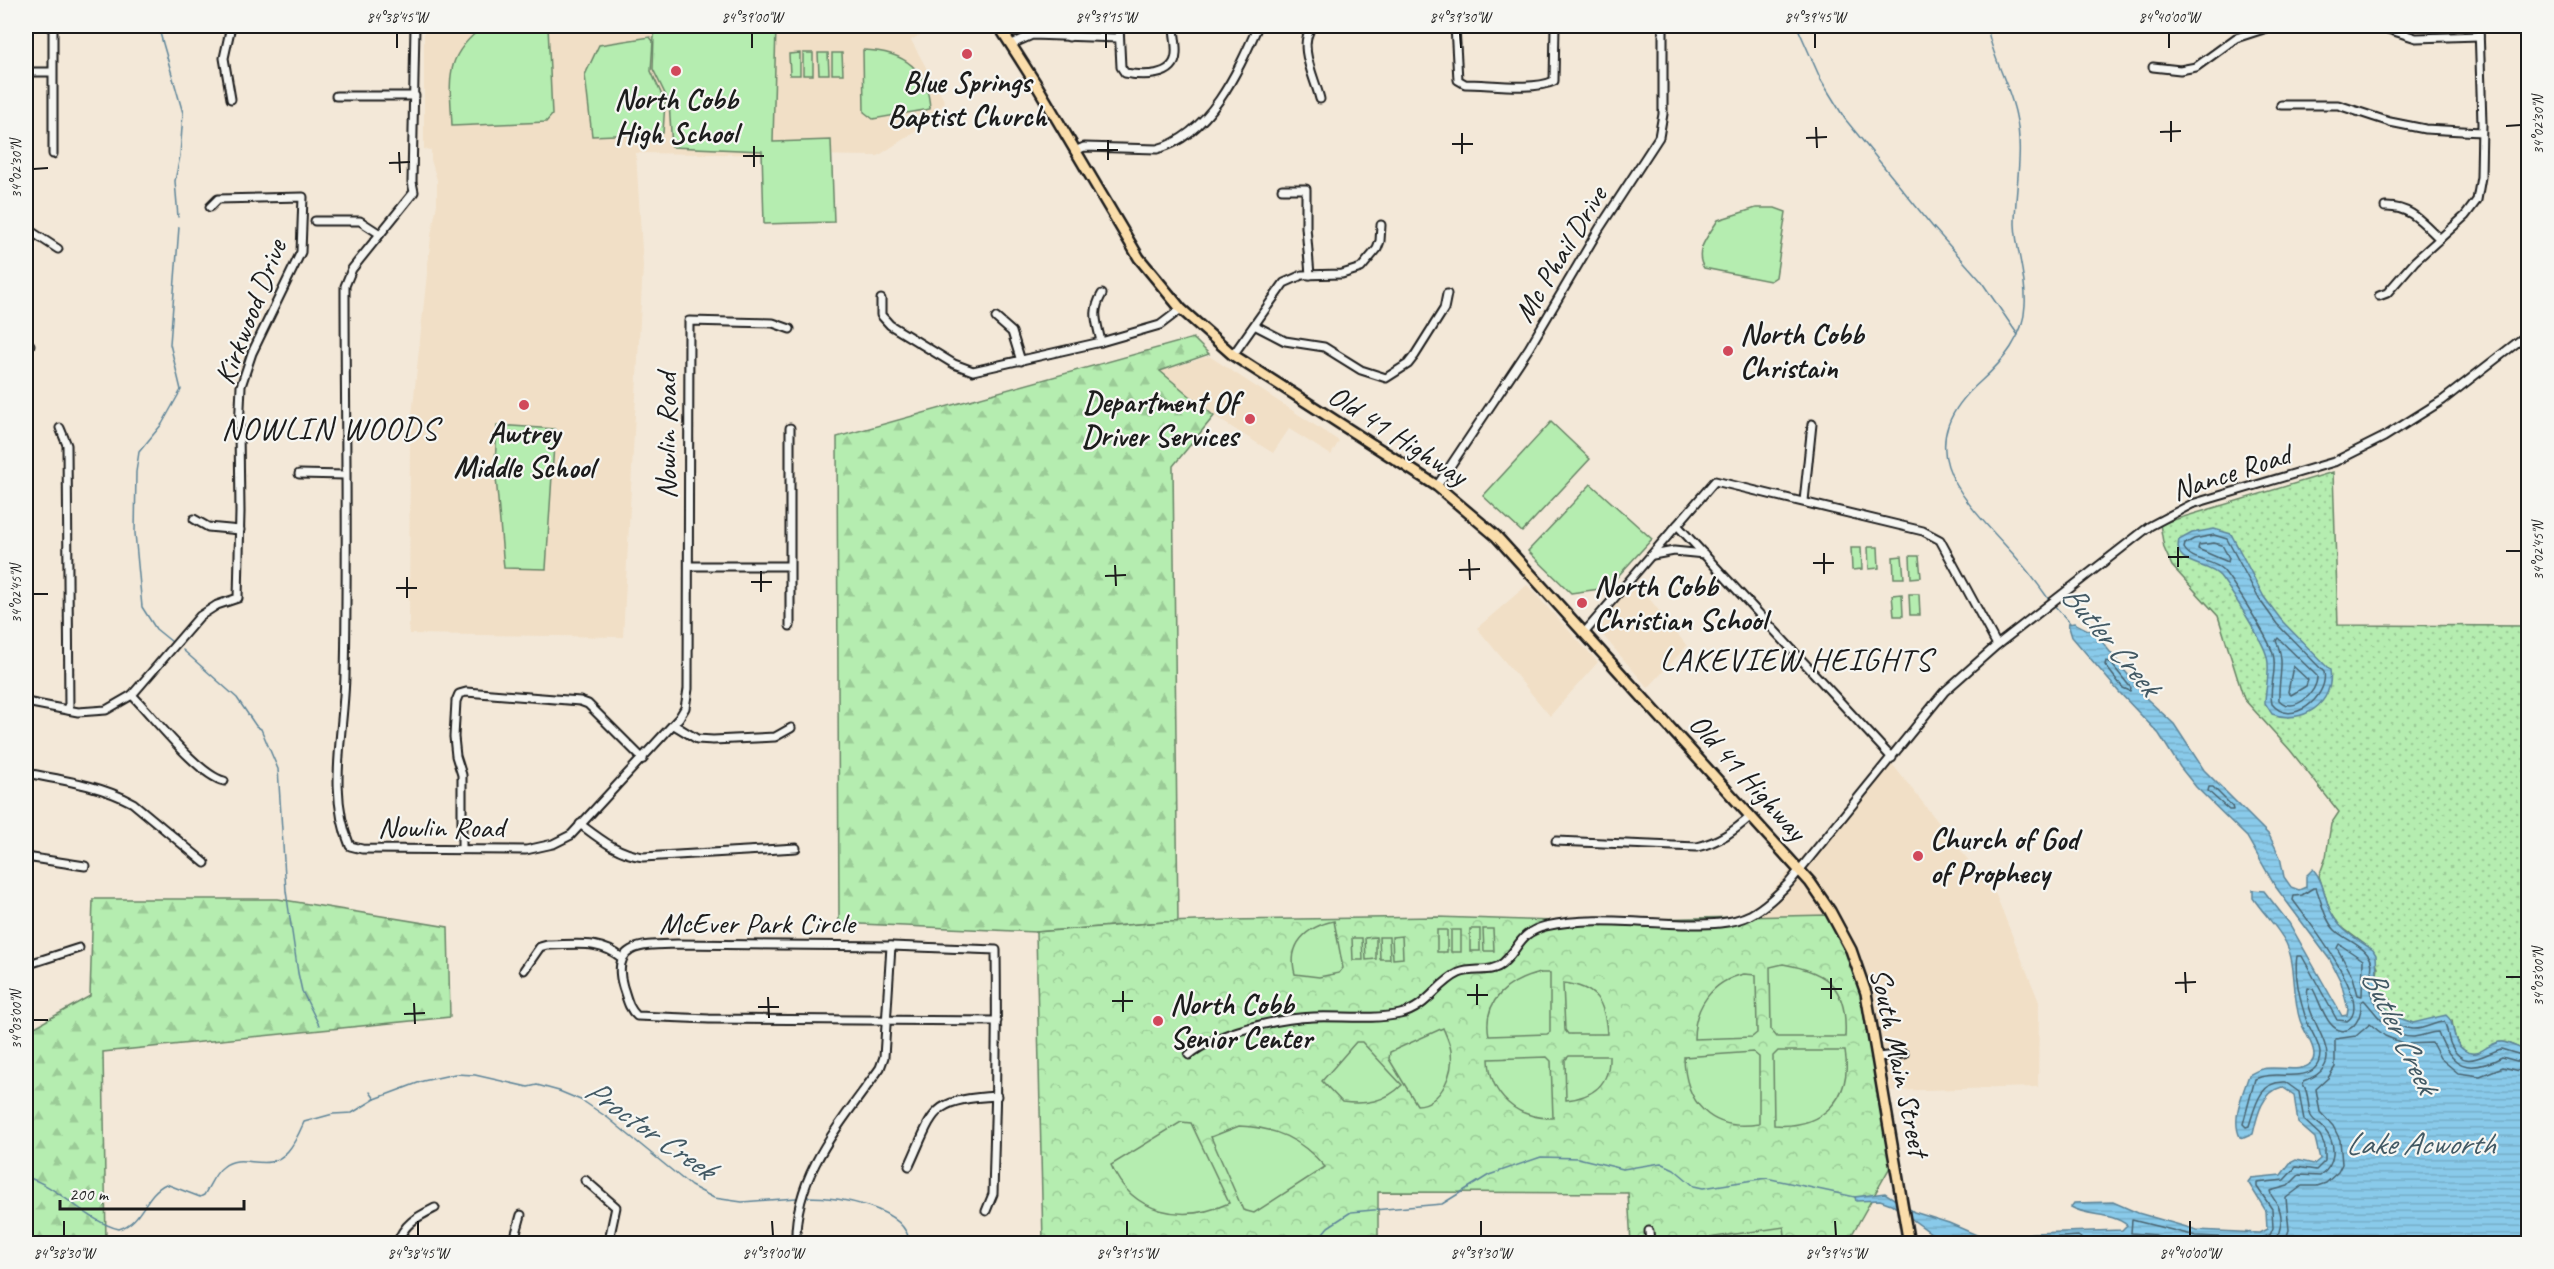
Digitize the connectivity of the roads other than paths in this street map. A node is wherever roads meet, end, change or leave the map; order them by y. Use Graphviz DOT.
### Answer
graph roads {
  1 [pos="53,26"];
  2 [pos="231,26"];
  3 [pos="415,26"];
  4 [pos="999,26"];
  5 [pos="1068,26"];
  6 [pos="1119,26"];
  7 [pos="1174,26"];
  8 [pos="1258,26"];
  9 [pos="1313,26"];
  10 [pos="1455,26"];
  11 [pos="1555,26"];
  12 [pos="1664,26"];
  13 [pos="2272,26"];
  14 [pos="2378,26"];
  15 [pos="2479,26"];
  16 [pos="2479,36"];
  17 [pos="1069,37"];
  18 [pos="1118,38"];
  19 [pos="1012,44"];
  20 [pos="2153,67"];
  21 [pos="26,72"];
  22 [pos="52,72"];
  23 [pos="336,96"];
  24 [pos="415,96"];
  25 [pos="231,99"];
  26 [pos="1320,99"];
  27 [pos="2281,105"];
  28 [pos="2481,132"];
  29 [pos="1075,151"];
  30 [pos="53,154"];
  31 [pos="1282,189"];
  32 [pos="210,207"];
  33 [pos="2385,207"];
  34 [pos="315,221"];
  35 [pos="1380,225"];
  36 [pos="26,228"];
  37 [pos="380,234"];
  38 [pos="2439,238"];
  39 [pos="58,249"];
  40 [pos="1310,275"];
  41 [pos="1102,294"];
  42 [pos="1447,294"];
  43 [pos="2379,296"];
  44 [pos="882,299"];
  45 [pos="1181,309"];
  46 [pos="996,318"];
  47 [pos="1256,326"];
  48 [pos="790,329"];
  49 [pos="2529,334"];
  50 [pos="1101,342"];
  51 [pos="1233,355"];
  52 [pos="1021,361"];
  53 [pos="1812,424"];
  54 [pos="60,428"];
  55 [pos="790,428"];
  56 [pos="299,474"];
  57 [pos="345,475"];
  58 [pos="1437,486"];
  59 [pos="1804,501"];
  60 [pos="194,519"];
  61 [pos="1677,525"];
  62 [pos="240,530"];
  63 [pos="1704,554"];
  64 [pos="1652,555"];
  65 [pos="689,566"];
  66 [pos="789,566"];
  67 [pos="790,626"];
  68 [pos="1586,632"];
  69 [pos="1997,645"];
  70 [pos="132,695"];
  71 [pos="26,702"];
  72 [pos="69,710"];
  73 [pos="674,725"];
  74 [pos="791,728"];
  75 [pos="1892,758"];
  76 [pos="643,759"];
  77 [pos="26,773"];
  78 [pos="224,781"];
  79 [pos="1751,816"];
  80 [pos="580,824"];
  81 [pos="1556,841"];
  82 [pos="796,848"];
  83 [pos="462,849"];
  84 [pos="26,857"];
  85 [pos="205,863"];
  86 [pos="85,866"];
  87 [pos="1799,869"];
  88 [pos="891,946"];
  89 [pos="79,948"];
  90 [pos="622,958"];
  91 [pos="26,965"];
  92 [pos="524,970"];
  93 [pos="887,1020"];
  94 [pos="997,1022"];
  95 [pos="1904,1054"];
  96 [pos="1189,1055"];
  97 [pos="1878,1057"];
  98 [pos="997,1096"];
  99 [pos="909,1166"];
  100 [pos="585,1180"];
  101 [pos="435,1208"];
  102 [pos="986,1211"];
  103 [pos="521,1215"];
  104 [pos="1649,1231"];
  105 [pos="397,1244"];
  106 [pos="513,1244"];
  107 [pos="605,1244"];
  108 [pos="795,1244"];
  109 [pos="1650,1244"];
  110 [pos="1909,1244"];
  1 -- 22 [label="street"];
  2 -- 25 [label="street"];
  3 -- 24 [label="street, Nowlin Road"];
  4 -- 19 [label="main road, Old 41 Highway"];
  5 -- 17 [label="street"];
  6 -- 18 [label="street"];
  7 -- 18 [label="street"];
  8 -- 29 [label="street"];
  9 -- 26 [label="street"];
  10 -- 11 [label="street"];
  12 -- 58 [label="street, Mc Phail Drive"];
  13 -- 20 [label="street"];
  14 -- 16 [label="street"];
  15 -- 16 [label="street"];
  16 -- 28 [label="street"];
  17 -- 18 [label="street"];
  17 -- 19 [label="street"];
  19 -- 29 [label="main road, Old 41 Highway"];
  21 -- 22 [label="street"];
  22 -- 30 [label="street"];
  23 -- 24 [label="street"];
  24 -- 37 [label="street, Nowlin Road"];
  27 -- 28 [label="street"];
  28 -- 38 [label="street"];
  29 -- 45 [label="main road, Old 41 Highway"];
  31 -- 40 [label="street"];
  32 -- 62 [label="street, Kirkwood Drive"];
  33 -- 38 [label="street"];
  34 -- 37 [label="street"];
  35 -- 40 [label="street"];
  36 -- 39 [label="street"];
  37 -- 57 [label="street, Nowlin Road"];
  38 -- 43 [label="street"];
  40 -- 47 [label="street"];
  41 -- 50 [label="street"];
  42 -- 47 [label="street"];
  44 -- 52 [label="street"];
  45 -- 50 [label="street"];
  45 -- 51 [label="main road, Old 41 Highway"];
  46 -- 52 [label="street"];
  47 -- 51 [label="street"];
  48 -- 65 [label="street, Nowlin Road"];
  49 -- 69 [label="street, Nance Road"];
  50 -- 52 [label="street"];
  51 -- 58 [label="main road, Old 41 Highway"];
  53 -- 59 [label="street"];
  54 -- 72 [label="street"];
  55 -- 66 [label="street"];
  56 -- 57 [label="street"];
  57 -- 83 [label="street, Nowlin Road"];
  58 -- 68 [label="main road, Old 41 Highway"];
  59 -- 61 [label="street"];
  59 -- 69 [label="street"];
  60 -- 62 [label="street"];
  61 -- 63 [label="street"];
  61 -- 64 [label="street"];
  62 -- 70 [label="street, Kirkwood Drive"];
  63 -- 64 [label="street"];
  63 -- 75 [label="street"];
  64 -- 68 [label="street"];
  65 -- 66 [label="street"];
  65 -- 73 [label="street, Nowlin Road"];
  66 -- 67 [label="street"];
  68 -- 79 [label="main road, Old 41 Highway"];
  69 -- 75 [label="street, Nance Road"];
  70 -- 72 [label="street"];
  70 -- 78 [label="street"];
  71 -- 72 [label="street"];
  73 -- 74 [label="street"];
  73 -- 76 [label="street, Nowlin Road"];
  75 -- 87 [label="street, Nance Road"];
  76 -- 80 [label="street, Nowlin Road"];
  76 -- 83 [label="street"];
  77 -- 85 [label="street"];
  79 -- 81 [label="street"];
  79 -- 87 [label="main road, Old 41 Highway"];
  80 -- 82 [label="street"];
  80 -- 83 [label="street, Nowlin Road"];
  84 -- 86 [label="street"];
  87 -- 96 [label="street, Nance Road"];
  87 -- 97 [label="main road, South Main Street"];
  88 -- 90 [label="street, McEver Park Circle"];
  88 -- 93 [label="street"];
  88 -- 94 [label="street, McEver Park Circle"];
  89 -- 91 [label="street"];
  90 -- 92 [label="street"];
  90 -- 93 [label="street, McEver Park Circle"];
  93 -- 94 [label="street, McEver Park Circle"];
  93 -- 108 [label="street"];
  94 -- 98 [label="street, McEver Park Circle"];
  95 -- 97 [label="street"];
  97 -- 110 [label="main road, South Main Street"];
  98 -- 99 [label="street"];
  98 -- 102 [label="street, McEver Park Circle"];
  100 -- 107 [label="street"];
  101 -- 105 [label="street"];
  103 -- 106 [label="street"];
  104 -- 109 [label="street"];
}
